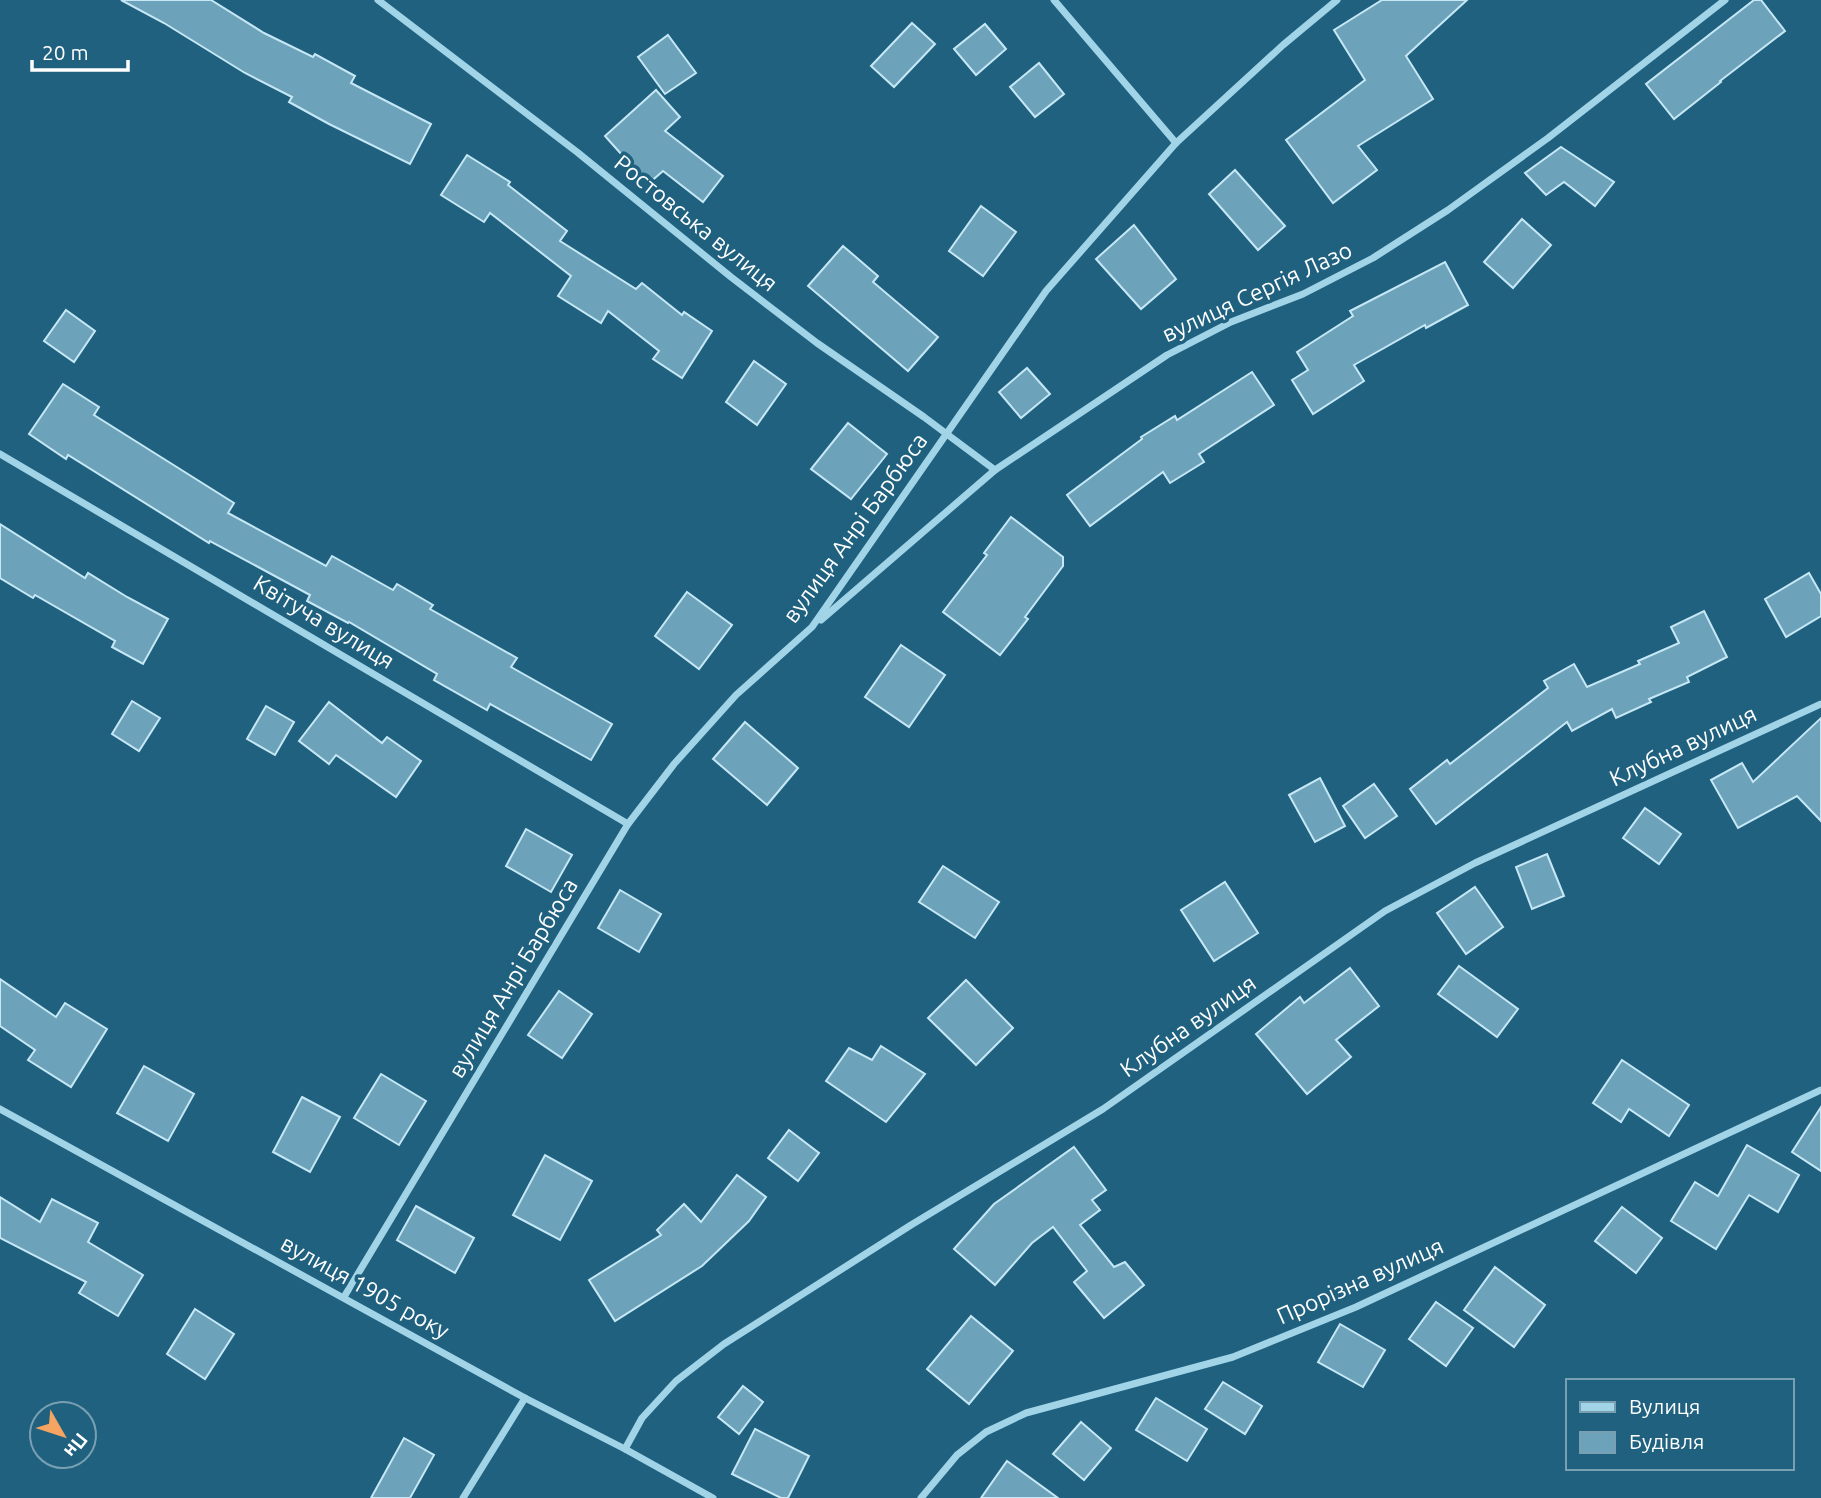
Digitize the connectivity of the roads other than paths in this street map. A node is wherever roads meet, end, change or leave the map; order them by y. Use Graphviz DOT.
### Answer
graph roads {
  1 [pos="378,0"];
  2 [pos="1054,0"];
  3 [pos="1337,0"];
  4 [pos="1725,0"];
  5 [pos="1177,143"];
  6 [pos="946,433"];
  7 [pos="0,454"];
  8 [pos="995,470"];
  9 [pos="812,627"];
  10 [pos="1821,704"];
  11 [pos="628,824"];
  12 [pos="1821,1090"];
  13 [pos="0,1109"];
  14 [pos="344,1297"];
  15 [pos="525,1398"];
  16 [pos="625,1449"];
  17 [pos="463,1498"];
  18 [pos="713,1498"];
  19 [pos="921,1498"];
  1 -- 6 [label="street, Ростовська вулиця"];
  2 -- 5 [label="street"];
  3 -- 5 [label="street, вулиця Анрі Барбюса"];
  4 -- 8 [label="street, вулиця Сергія Лазо"];
  5 -- 6 [label="street, вулиця Анрі Барбюса"];
  6 -- 8 [label="street, Ростовська вулиця"];
  6 -- 9 [label="street, вулиця Анрі Барбюса"];
  7 -- 11 [label="street, Квітуча вулиця"];
  8 -- 9 [label="street, вулиця Сергія Лазо"];
  9 -- 11 [label="street, вулиця Анрі Барбюса"];
  10 -- 16 [label="street, Клубна вулиця"];
  11 -- 14 [label="street, вулиця Анрі Барбюса"];
  12 -- 19 [label="street, Прорізна вулиця"];
  13 -- 14 [label="street, вулиця 1905 року"];
  14 -- 15 [label="street, вулиця 1905 року"];
  15 -- 16 [label="street, вулиця 1905 року"];
  15 -- 17 [label="street"];
  16 -- 18 [label="street, вулиця 1905 року"];
}
